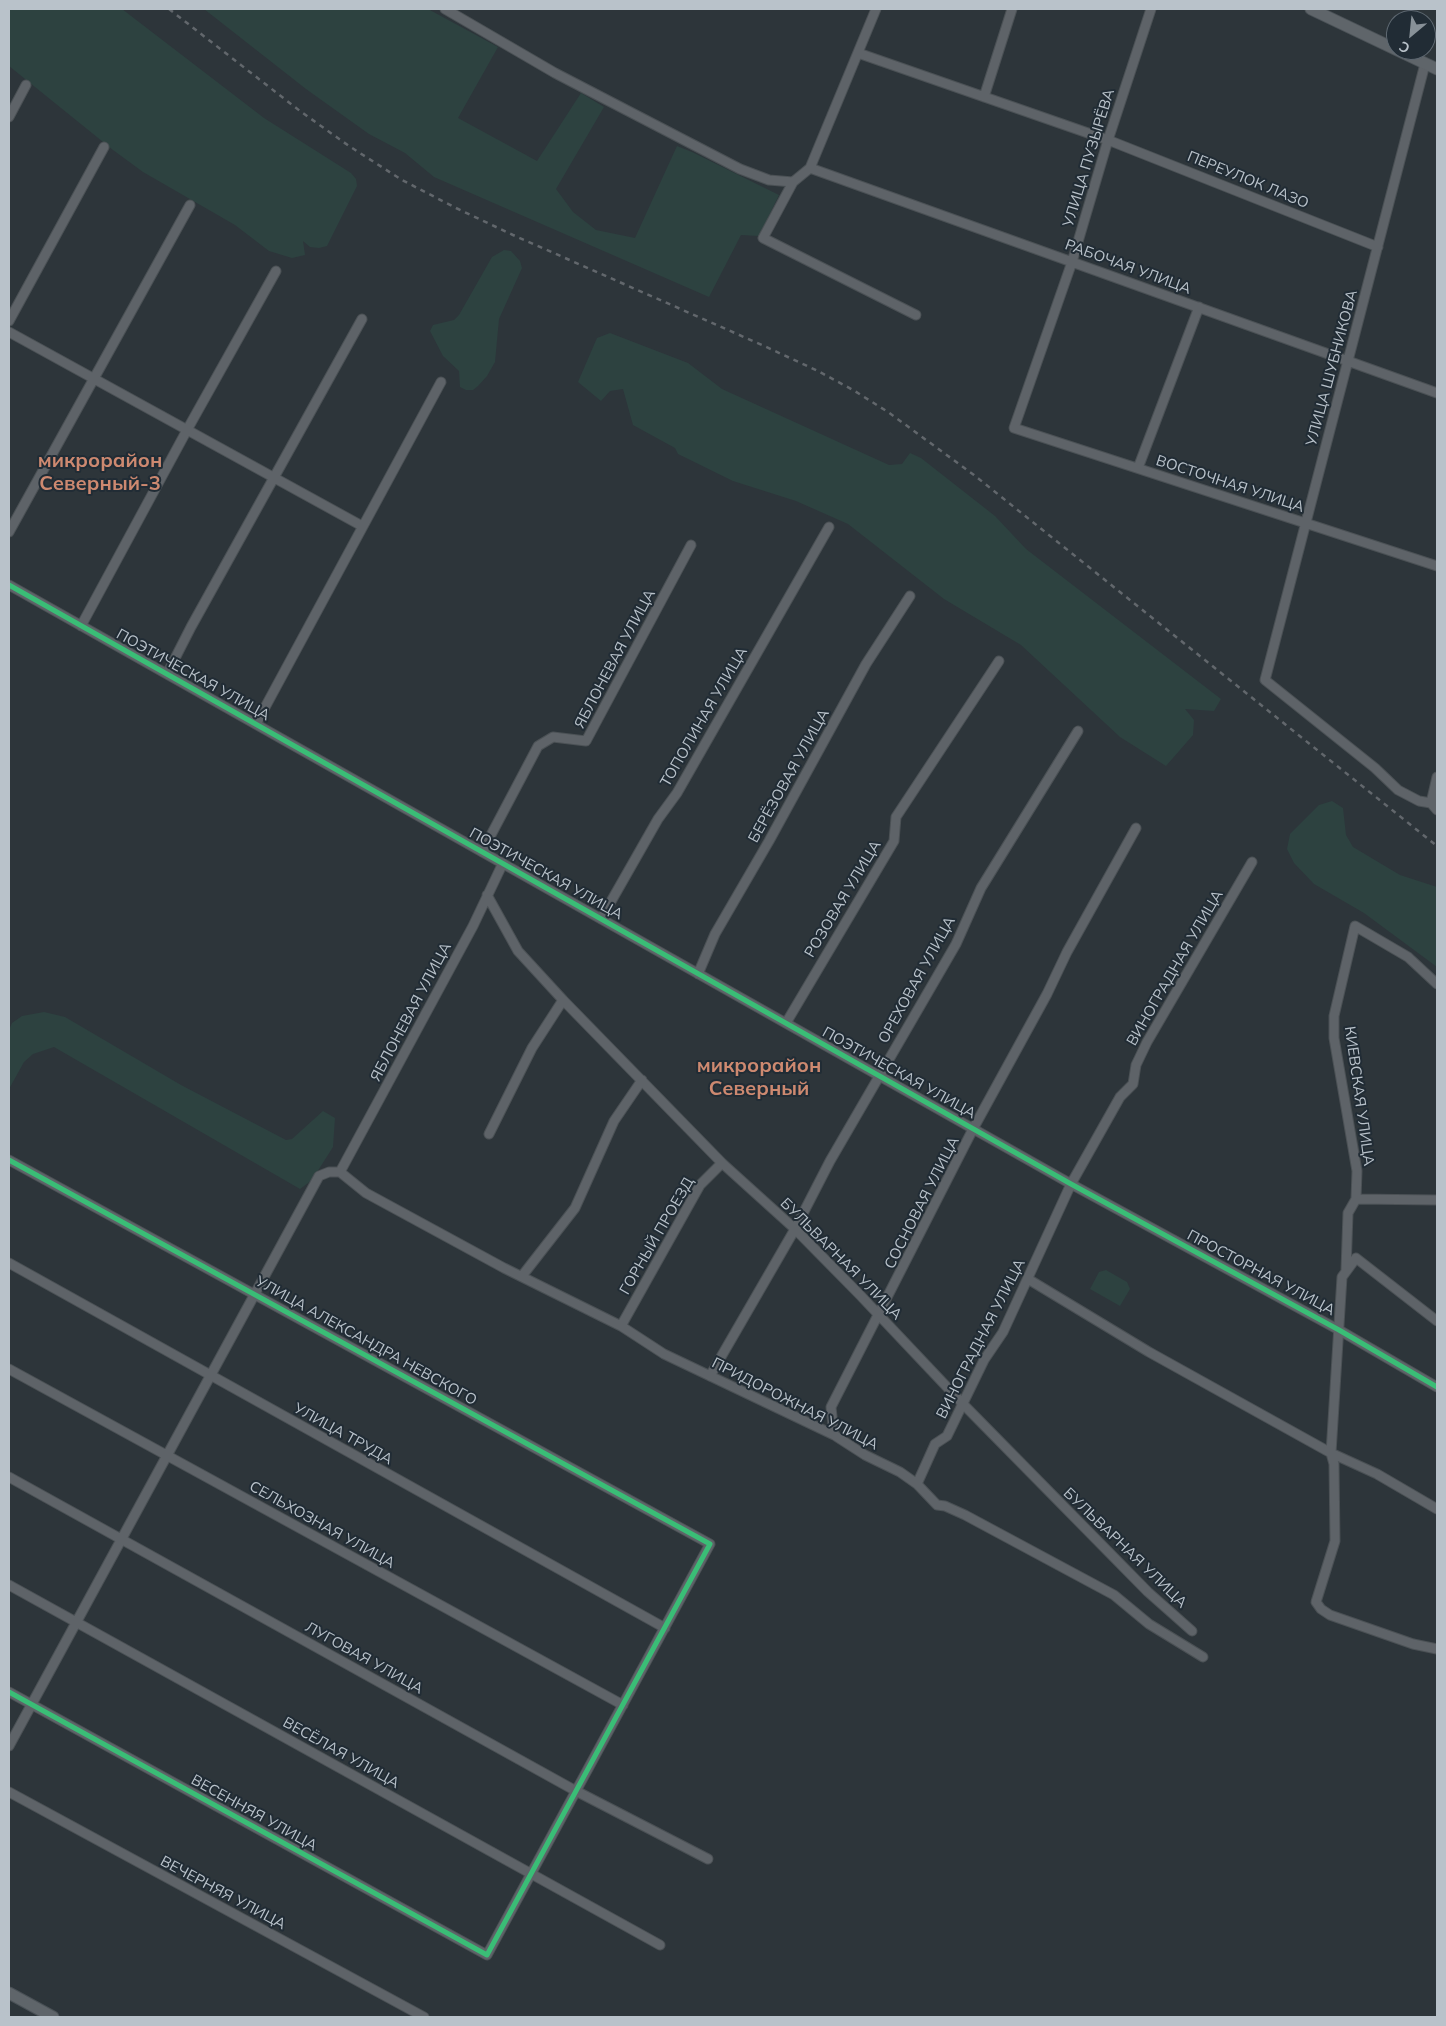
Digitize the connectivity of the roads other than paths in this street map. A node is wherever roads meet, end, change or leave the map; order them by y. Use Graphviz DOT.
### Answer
graph roads {
  1 [pos="445,9"];
  2 [pos="876,9"];
  3 [pos="1012,9"];
  4 [pos="1151,9"];
  5 [pos="1311,9"];
  6 [pos="858,52"];
  7 [pos="1426,64"];
  8 [pos="1437,70"];
  9 [pos="26,85"];
  10 [pos="984,96"];
  11 [pos="9,117"];
  12 [pos="1108,140"];
  13 [pos="104,147"];
  14 [pos="810,168"];
  15 [pos="793,182"];
  16 [pos="190,205"];
  17 [pos="1378,247"];
  18 [pos="1072,262"];
  19 [pos="276,271"];
  20 [pos="1199,307"];
  21 [pos="916,315"];
  22 [pos="362,318"];
  23 [pos="9,321"];
  24 [pos="9,332"];
  25 [pos="1348,361"];
  26 [pos="93,379"];
  27 [pos="441,382"];
  28 [pos="1437,393"];
  29 [pos="1014,428"];
  30 [pos="188,430"];
  31 [pos="1138,468"];
  32 [pos="275,478"];
  33 [pos="1306,523"];
  34 [pos="362,526"];
  35 [pos="828,527"];
  36 [pos="9,532"];
  37 [pos="691,545"];
  38 [pos="1437,566"];
  39 [pos="9,585"];
  40 [pos="910,596"];
  41 [pos="81,626"];
  42 [pos="999,661"];
  43 [pos="167,674"];
  44 [pos="256,724"];
  45 [pos="1078,730"];
  46 [pos="1437,777"];
  47 [pos="1434,806"];
  48 [pos="1136,828"];
  49 [pos="482,852"];
  50 [pos="1252,862"];
  51 [pos="503,864"];
  52 [pos="487,894"];
  53 [pos="602,919"];
  54 [pos="698,974"];
  55 [pos="1437,984"];
  56 [pos="563,1000"];
  57 [pos="786,1023"];
  58 [pos="879,1076"];
  59 [pos="642,1080"];
  60 [pos="973,1129"];
  61 [pos="489,1134"];
  62 [pos="9,1160"];
  63 [pos="722,1163"];
  64 [pos="340,1172"];
  65 [pos="1071,1184"];
  66 [pos="1356,1199"];
  67 [pos="1437,1200"];
  68 [pos="794,1229"];
  69 [pos="9,1263"];
  70 [pos="1346,1270"];
  71 [pos="522,1276"];
  72 [pos="1028,1279"];
  73 [pos="254,1294"];
  74 [pos="879,1315"];
  75 [pos="1437,1321"];
  76 [pos="621,1326"];
  77 [pos="1339,1330"];
  78 [pos="9,1369"];
  79 [pos="210,1376"];
  80 [pos="710,1376"];
  81 [pos="1437,1387"];
  82 [pos="963,1404"];
  83 [pos="834,1435"];
  84 [pos="1331,1453"];
  85 [pos="166,1456"];
  86 [pos="9,1477"];
  87 [pos="918,1484"];
  88 [pos="1437,1509"];
  89 [pos="121,1539"];
  90 [pos="9,1586"];
  91 [pos="76,1622"];
  92 [pos="665,1628"];
  93 [pos="1192,1631"];
  94 [pos="1437,1649"];
  95 [pos="1203,1657"];
  96 [pos="9,1692"];
  97 [pos="31,1704"];
  98 [pos="623,1705"];
  99 [pos="9,1746"];
  100 [pos="576,1791"];
  101 [pos="9,1792"];
  102 [pos="708,1859"];
  103 [pos="531,1873"];
  104 [pos="660,1945"];
  105 [pos="9,1993"];
  106 [pos="54,2017"];
  107 [pos="424,2017"];
  1 -- 15 [label="street"];
  2 -- 6 [label="street"];
  3 -- 10 [label="street"];
  4 -- 12 [label="street, УЛИЦА ПУЗЫРЁВА"];
  5 -- 7 [label="main road"];
  6 -- 10 [label="street, ПЕРЕУЛОК ЛАЗО"];
  6 -- 14 [label="street"];
  7 -- 8 [label="main road"];
  7 -- 17 [label="street, УЛИЦА ШУБНИКОВА"];
  9 -- 11 [label="street"];
  10 -- 12 [label="street, ПЕРЕУЛОК ЛАЗО"];
  12 -- 17 [label="street, ПЕРЕУЛОК ЛАЗО"];
  12 -- 18 [label="street, УЛИЦА ПУЗЫРЁВА"];
  13 -- 23 [label="street"];
  14 -- 15 [label="street"];
  14 -- 18 [label="street, РАБОЧАЯ УЛИЦА"];
  15 -- 21 [label="street"];
  16 -- 26 [label="street"];
  17 -- 25 [label="street, УЛИЦА ШУБНИКОВА"];
  18 -- 20 [label="street, РАБОЧАЯ УЛИЦА"];
  18 -- 29 [label="street, УЛИЦА ПУЗЫРЁВА"];
  19 -- 30 [label="street"];
  20 -- 25 [label="street, РАБОЧАЯ УЛИЦА"];
  20 -- 31 [label="street"];
  22 -- 32 [label="street"];
  24 -- 26 [label="street"];
  25 -- 28 [label="street, РАБОЧАЯ УЛИЦА"];
  25 -- 33 [label="street, УЛИЦА ШУБНИКОВА"];
  26 -- 30 [label="street"];
  26 -- 36 [label="street"];
  27 -- 34 [label="street"];
  29 -- 31 [label="street, ВОСТОЧНАЯ УЛИЦА"];
  30 -- 32 [label="street"];
  30 -- 41 [label="street"];
  31 -- 33 [label="street, ВОСТОЧНАЯ УЛИЦА"];
  32 -- 34 [label="street"];
  32 -- 43 [label="street"];
  33 -- 38 [label="street, ВОСТОЧНАЯ УЛИЦА"];
  33 -- 47 [label="street, УЛИЦА ШУБНИКОВА"];
  34 -- 44 [label="street"];
  35 -- 53 [label="street, ТОПОЛИНАЯ УЛИЦА"];
  37 -- 49 [label="street, ЯБЛОНЕВАЯ УЛИЦА"];
  39 -- 41 [label="street, ПОЭТИЧЕСКАЯ УЛИЦА"];
  40 -- 54 [label="street, БЕРЁЗОВАЯ УЛИЦА"];
  41 -- 43 [label="street, ПОЭТИЧЕСКАЯ УЛИЦА"];
  42 -- 57 [label="street, РОЗОВАЯ УЛИЦА"];
  43 -- 44 [label="street, ПОЭТИЧЕСКАЯ УЛИЦА"];
  44 -- 49 [label="street, ПОЭТИЧЕСКАЯ УЛИЦА"];
  45 -- 58 [label="street, ОРЕХОВАЯ УЛИЦА"];
  46 -- 47 [label="street"];
  48 -- 60 [label="street, СОСНОВАЯ УЛИЦА"];
  49 -- 51 [label="street, ПОЭТИЧЕСКАЯ УЛИЦА"];
  50 -- 65 [label="street, ВИНОГРАДНАЯ УЛИЦА"];
  51 -- 52 [label="street, ЯБЛОНЕВАЯ УЛИЦА"];
  51 -- 53 [label="street, ПОЭТИЧЕСКАЯ УЛИЦА"];
  52 -- 56 [label="street, БУЛЬВАРНАЯ УЛИЦА"];
  52 -- 64 [label="street, ЯБЛОНЕВАЯ УЛИЦА"];
  53 -- 54 [label="street, ПОЭТИЧЕСКАЯ УЛИЦА"];
  54 -- 57 [label="street, ПОЭТИЧЕСКАЯ УЛИЦА"];
  55 -- 66 [label="street, КИЕВСКАЯ УЛИЦА"];
  56 -- 59 [label="street, БУЛЬВАРНАЯ УЛИЦА"];
  56 -- 61 [label="street"];
  57 -- 58 [label="street, ПОЭТИЧЕСКАЯ УЛИЦА"];
  58 -- 60 [label="street, ПОЭТИЧЕСКАЯ УЛИЦА"];
  58 -- 68 [label="street, ОРЕХОВАЯ УЛИЦА"];
  59 -- 63 [label="street, БУЛЬВАРНАЯ УЛИЦА"];
  59 -- 71 [label="street"];
  60 -- 65 [label="street, ПОЭТИЧЕСКАЯ УЛИЦА"];
  60 -- 74 [label="street, СОСНОВАЯ УЛИЦА"];
  62 -- 73 [label="street, УЛИЦА АЛЕКСАНДРА НЕВСКОГО"];
  63 -- 68 [label="street, БУЛЬВАРНАЯ УЛИЦА"];
  63 -- 76 [label="street, ГОРНЫЙ ПРОЕЗД"];
  64 -- 71 [label="street, ПРИДОРОЖНАЯ УЛИЦА"];
  64 -- 73 [label="street"];
  65 -- 72 [label="street, ВИНОГРАДНАЯ УЛИЦА"];
  65 -- 77 [label="street, ПРОСТОРНАЯ УЛИЦА"];
  66 -- 67 [label="street"];
  66 -- 70 [label="street, КИЕВСКАЯ УЛИЦА"];
  68 -- 74 [label="street, БУЛЬВАРНАЯ УЛИЦА"];
  68 -- 80 [label="street, ОРЕХОВАЯ УЛИЦА"];
  69 -- 79 [label="street, УЛИЦА ТРУДА"];
  70 -- 75 [label="street"];
  70 -- 77 [label="street, КИЕВСКАЯ УЛИЦА"];
  71 -- 76 [label="street, ПРИДОРОЖНАЯ УЛИЦА"];
  72 -- 82 [label="street, ВИНОГРАДНАЯ УЛИЦА"];
  72 -- 84 [label="street"];
  73 -- 79 [label="street"];
  73 -- 92 [label="street, УЛИЦА АЛЕКСАНДРА НЕВСКОГО"];
  74 -- 82 [label="street, БУЛЬВАРНАЯ УЛИЦА"];
  74 -- 83 [label="street, СОСНОВАЯ УЛИЦА"];
  76 -- 80 [label="street, ПРИДОРОЖНАЯ УЛИЦА"];
  77 -- 81 [label="street, ПРОСТОРНАЯ УЛИЦА"];
  77 -- 84 [label="street, КИЕВСКАЯ УЛИЦА"];
  78 -- 85 [label="street, СЕЛЬХОЗНАЯ УЛИЦА"];
  79 -- 85 [label="street"];
  79 -- 92 [label="street, УЛИЦА ТРУДА"];
  80 -- 83 [label="street, ПРИДОРОЖНАЯ УЛИЦА"];
  82 -- 87 [label="street, ВИНОГРАДНАЯ УЛИЦА"];
  82 -- 93 [label="street, БУЛЬВАРНАЯ УЛИЦА"];
  83 -- 87 [label="street, ПРИДОРОЖНАЯ УЛИЦА"];
  84 -- 88 [label="street"];
  84 -- 94 [label="street, КИЕВСКАЯ УЛИЦА"];
  85 -- 89 [label="street"];
  85 -- 98 [label="street, СЕЛЬХОЗНАЯ УЛИЦА"];
  86 -- 89 [label="street, ЛУГОВАЯ УЛИЦА"];
  87 -- 95 [label="street, ПРИДОРОЖНАЯ УЛИЦА"];
  89 -- 91 [label="street"];
  89 -- 100 [label="street, ЛУГОВАЯ УЛИЦА"];
  90 -- 91 [label="street, ВЕСЁЛАЯ УЛИЦА"];
  91 -- 97 [label="street"];
  91 -- 103 [label="street, ВЕСЁЛАЯ УЛИЦА"];
  92 -- 98 [label="street"];
  96 -- 97 [label="street, ВЕСЕННЯЯ УЛИЦА"];
  97 -- 99 [label="street"];
  97 -- 103 [label="street, ВЕСЕННЯЯ УЛИЦА"];
  98 -- 100 [label="street"];
  100 -- 102 [label="street, ЛУГОВАЯ УЛИЦА"];
  100 -- 103 [label="street"];
  101 -- 107 [label="street, ВЕЧЕРНЯЯ УЛИЦА"];
  103 -- 104 [label="street, ВЕСЁЛАЯ УЛИЦА"];
  105 -- 106 [label="main road"];
}
